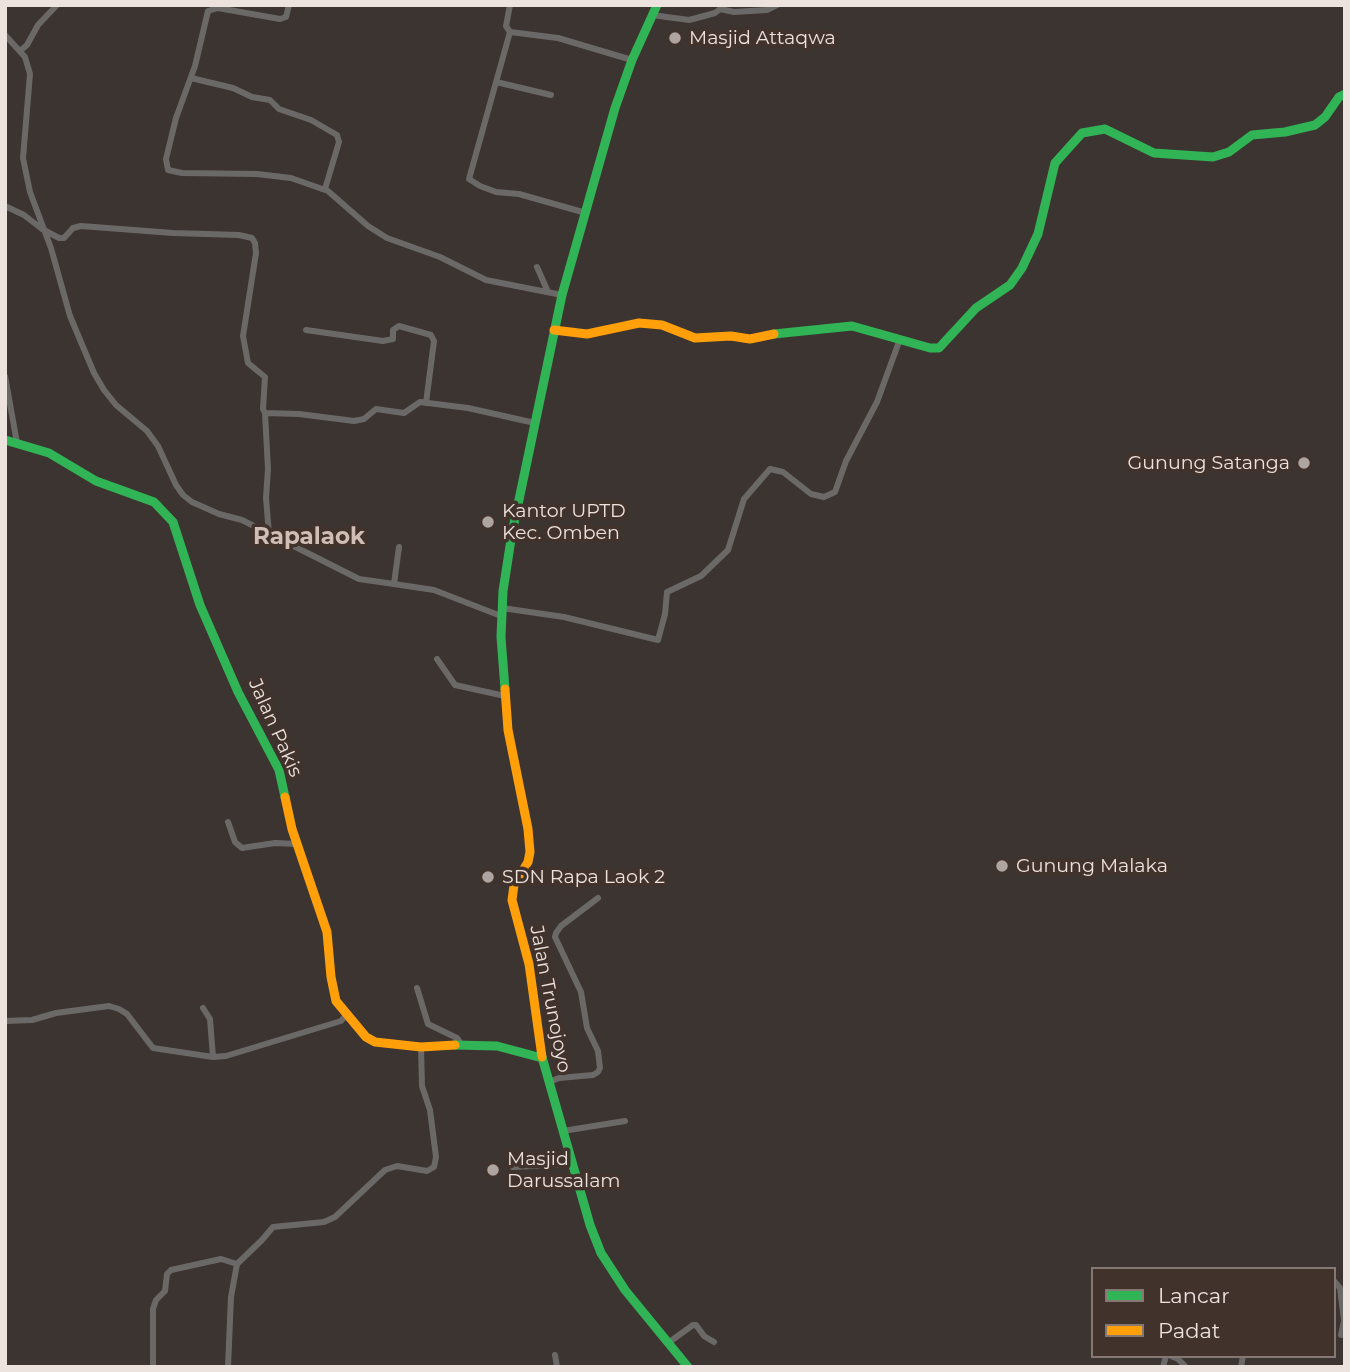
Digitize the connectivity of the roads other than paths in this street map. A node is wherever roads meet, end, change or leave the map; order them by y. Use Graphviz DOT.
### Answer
graph roads {
  1 [pos="57,5"];
  2 [pos="289,5"];
  3 [pos="510,5"];
  4 [pos="657,5"];
  5 [pos="777,5"];
  6 [pos="652,15"];
  7 [pos="510,32"];
  8 [pos="5,34"];
  9 [pos="20,51"];
  10 [pos="632,60"];
  11 [pos="191,78"];
  12 [pos="496,82"];
  13 [pos="551,94"];
  14 [pos="1345,94"];
  15 [pos="325,189"];
  16 [pos="5,206"];
  17 [pos="586,213"];
  18 [pos="44,230"];
  19 [pos="537,267"];
  20 [pos="548,292"];
  21 [pos="562,295"];
  22 [pos="306,330"];
  23 [pos="554,330"];
  24 [pos="900,339"];
  25 [pos="5,376"];
  26 [pos="426,403"];
  27 [pos="265,413"];
  28 [pos="535,424"];
  29 [pos="5,440"];
  30 [pos="17,443"];
  31 [pos="269,534"];
  32 [pos="399,547"];
  33 [pos="394,584"];
  34 [pos="502,612"];
  35 [pos="436,659"];
  36 [pos="505,696"];
  37 [pos="228,822"];
  38 [pos="297,844"];
  39 [pos="598,898"];
  40 [pos="417,988"];
  41 [pos="203,1009"];
  42 [pos="347,1014"];
  43 [pos="5,1021"];
  44 [pos="462,1045"];
  45 [pos="421,1047"];
  46 [pos="213,1057"];
  47 [pos="542,1058"];
  48 [pos="549,1082"];
  49 [pos="625,1121"];
  50 [pos="563,1131"];
  51 [pos="573,1164"];
  52 [pos="513,1167"];
  53 [pos="237,1264"];
  54 [pos="1336,1283"];
  55 [pos="1340,1335"];
  56 [pos="714,1342"];
  57 [pos="668,1343"];
  58 [pos="555,1355"];
  59 [pos="152,1367"];
  60 [pos="228,1367"];
  61 [pos="557,1367"];
  62 [pos="688,1367"];
  1 -- 9 [label="street"];
  2 -- 11 [label="street"];
  3 -- 7 [label="street"];
  4 -- 6 [label="street, Jalan Trunojoyo"];
  5 -- 6 [label="street"];
  6 -- 10 [label="street, Jalan Trunojoyo"];
  7 -- 10 [label="street"];
  7 -- 12 [label="street"];
  8 -- 9 [label="street"];
  9 -- 18 [label="street"];
  10 -- 17 [label="street, Jalan Trunojoyo"];
  11 -- 15 [label="street"];
  11 -- 15 [label="street"];
  12 -- 13 [label="street"];
  12 -- 17 [label="street"];
  14 -- 24 [label="street"];
  15 -- 20 [label="street"];
  16 -- 18 [label="street"];
  17 -- 21 [label="street, Jalan Trunojoyo"];
  18 -- 27 [label="street"];
  18 -- 31 [label="street"];
  19 -- 20 [label="street"];
  20 -- 21 [label="street"];
  21 -- 23 [label="street, Jalan Trunojoyo"];
  22 -- 26 [label="street"];
  23 -- 24 [label="street"];
  23 -- 28 [label="street, Jalan Trunojoyo"];
  24 -- 34 [label="street"];
  25 -- 30 [label="street"];
  26 -- 27 [label="street"];
  26 -- 28 [label="street"];
  27 -- 31 [label="street"];
  28 -- 34 [label="street, Jalan Trunojoyo"];
  29 -- 30 [label="street, Jalan Pakis"];
  30 -- 38 [label="street, Jalan Pakis"];
  31 -- 33 [label="street"];
  32 -- 33 [label="street"];
  33 -- 34 [label="street"];
  34 -- 36 [label="street, Jalan Trunojoyo"];
  35 -- 36 [label="street"];
  36 -- 47 [label="street, Jalan Trunojoyo"];
  37 -- 38 [label="street"];
  38 -- 42 [label="street, Jalan Pakis"];
  39 -- 48 [label="street"];
  40 -- 44 [label="street"];
  41 -- 46 [label="street"];
  42 -- 45 [label="street, Jalan Pakis"];
  42 -- 46 [label="street"];
  43 -- 46 [label="street"];
  44 -- 45 [label="street, Jalan Pakis"];
  44 -- 47 [label="street, Jalan Pakis"];
  45 -- 53 [label="street"];
  47 -- 48 [label="street, Jalan Trunojoyo"];
  48 -- 50 [label="street, Jalan Trunojoyo"];
  49 -- 50 [label="street"];
  50 -- 51 [label="street, Jalan Trunojoyo"];
  51 -- 52 [label="street"];
  51 -- 57 [label="street, Jalan Trunojoyo"];
  53 -- 59 [label="street"];
  53 -- 60 [label="street"];
  54 -- 55 [label="street"];
  56 -- 57 [label="street"];
  57 -- 62 [label="street, Jalan Trunojoyo"];
  58 -- 61 [label="street"];
}
